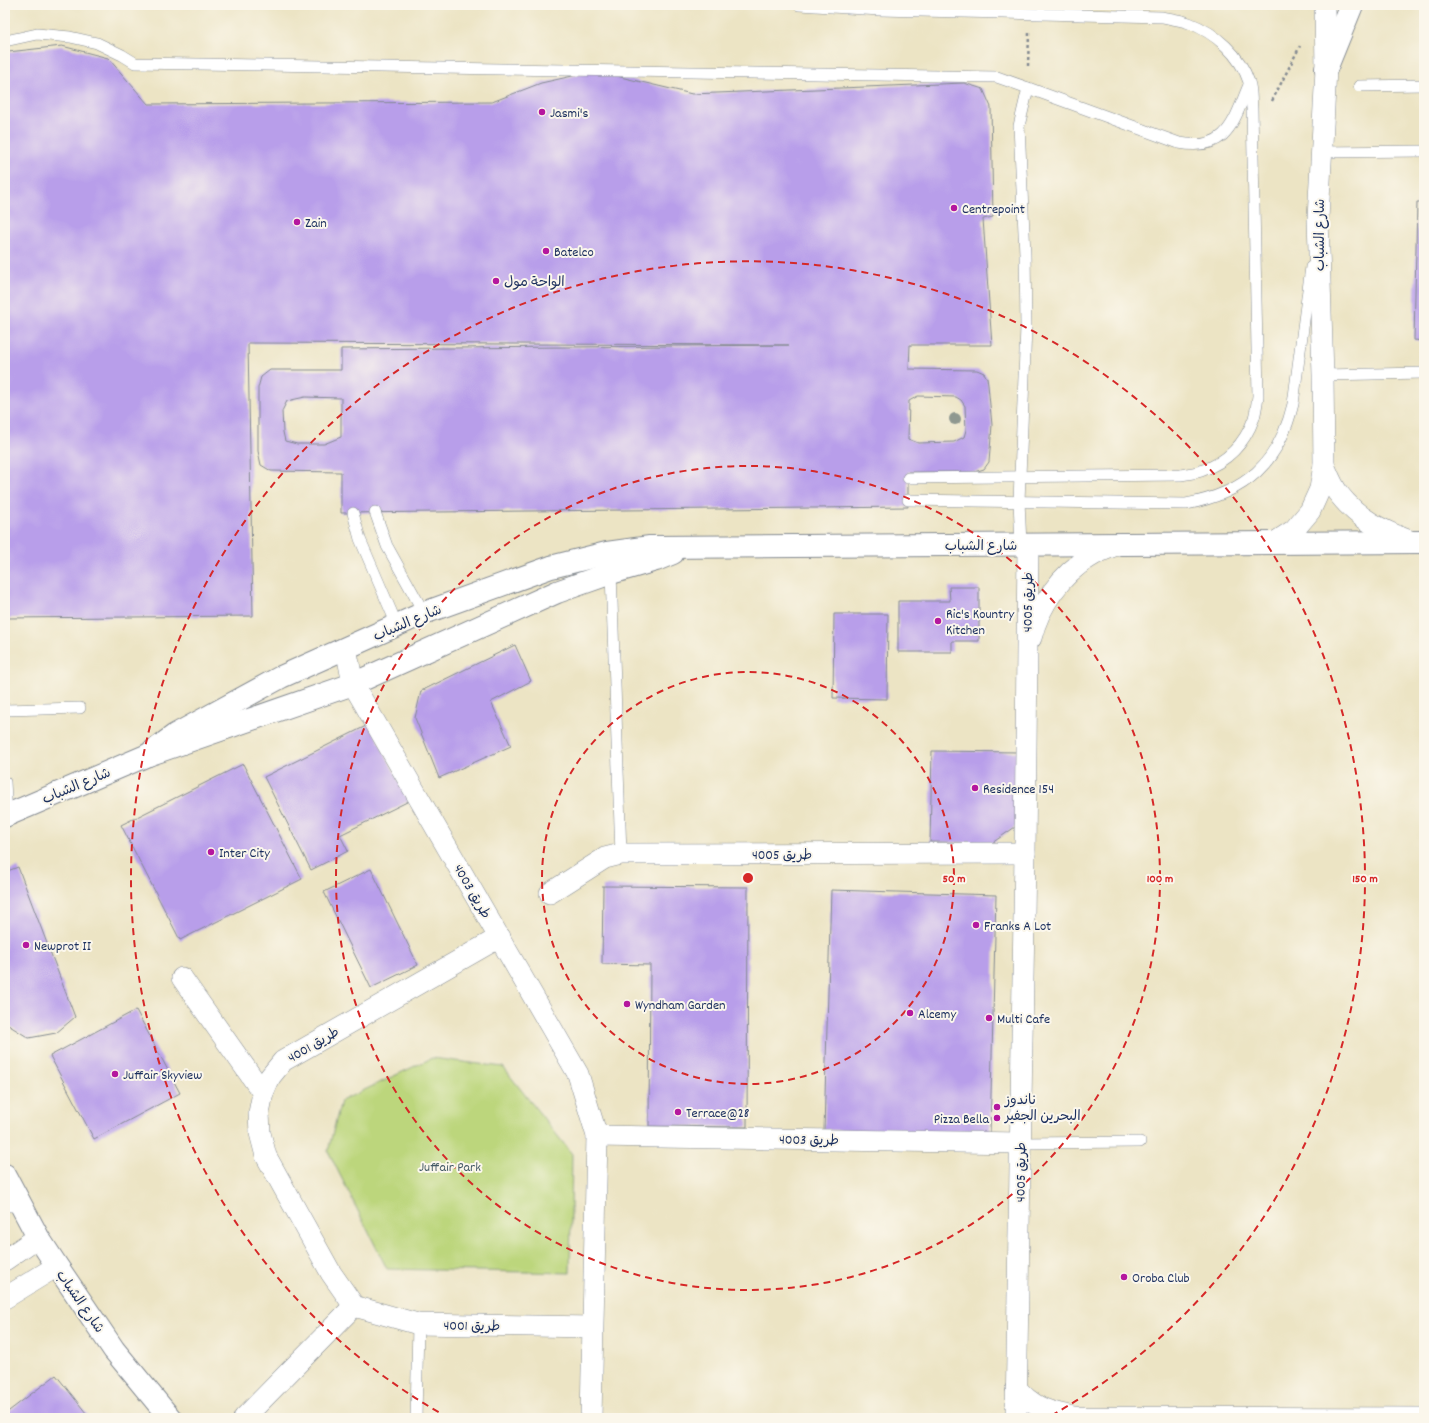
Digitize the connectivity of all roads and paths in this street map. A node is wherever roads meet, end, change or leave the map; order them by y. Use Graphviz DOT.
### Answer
graph roads {
  1 [pos="799,5"];
  2 [pos="1325,5"];
  3 [pos="1352,5"];
  4 [pos="1029,14"];
  5 [pos="5,41"];
  6 [pos="1302,43"];
  7 [pos="1326,69"];
  8 [pos="1250,83"];
  9 [pos="1359,86"];
  10 [pos="1424,86"];
  11 [pos="1028,88"];
  12 [pos="1270,105"];
  13 [pos="1424,151"];
  14 [pos="1321,152"];
  15 [pos="1318,219"];
  16 [pos="1424,373"];
  17 [pos="1323,375"];
  18 [pos="1324,466"];
  19 [pos="1021,476"];
  20 [pos="908,478"];
  21 [pos="908,500"];
  22 [pos="1019,501"];
  23 [pos="353,512"];
  24 [pos="375,512"];
  25 [pos="1418,542"];
  26 [pos="1274,543"];
  27 [pos="1119,544"];
  28 [pos="1024,545"];
  29 [pos="688,547"];
  30 [pos="611,573"];
  31 [pos="424,613"];
  32 [pos="397,625"];
  33 [pos="346,648"];
  34 [pos="1026,660"];
  35 [pos="353,684"];
  36 [pos="80,708"];
  37 [pos="5,710"];
  38 [pos="148,755"];
  39 [pos="5,782"];
  40 [pos="6,815"];
  41 [pos="1025,853"];
  42 [pos="621,854"];
  43 [pos="550,893"];
  44 [pos="500,937"];
  45 [pos="182,978"];
  46 [pos="262,1093"];
  47 [pos="597,1136"];
  48 [pos="1140,1142"];
  49 [pos="1020,1143"];
  50 [pos="5,1175"];
  51 [pos="13,1206"];
  52 [pos="38,1237"];
  53 [pos="5,1260"];
  54 [pos="57,1266"];
  55 [pos="5,1298"];
  56 [pos="354,1306"];
  57 [pos="418,1324"];
  58 [pos="592,1327"];
  59 [pos="1016,1388"];
  60 [pos="1211,1417"];
  61 [pos="170,1418"];
  62 [pos="244,1418"];
  63 [pos="416,1418"];
  64 [pos="591,1418"];
  65 [pos="1016,1418"];
  66 [pos="1424,1418"];
  1 -- 4 [label="lane"];
  2 -- 7 [label="street, شارع الشباب"];
  3 -- 7 [label="street"];
  4 -- 8 [label="lane"];
  4 -- 11 [label="path"];
  5 -- 11 [label="lane"];
  6 -- 12 [label="path"];
  7 -- 14 [label="street, شارع الشباب"];
  8 -- 11 [label="lane"];
  8 -- 19 [label="lane"];
  9 -- 10 [label="lane"];
  11 -- 19 [label="lane"];
  13 -- 14 [label="lane"];
  14 -- 15 [label="street, شارع الشباب"];
  15 -- 17 [label="street, شارع الشباب"];
  15 -- 22 [label="lane"];
  16 -- 17 [label="lane"];
  17 -- 18 [label="street, شارع الشباب"];
  18 -- 25 [label="street, شارع الشباب"];
  18 -- 26 [label="street, شارع الشباب"];
  19 -- 20 [label="lane"];
  19 -- 22 [label="lane"];
  21 -- 22 [label="lane"];
  22 -- 28 [label="lane"];
  23 -- 32 [label="lane"];
  24 -- 31 [label="lane"];
  25 -- 26 [label="street, شارع الشباب"];
  26 -- 27 [label="street, شارع الشباب"];
  27 -- 28 [label="street, شارع الشباب"];
  27 -- 34 [label="street, طريق 4005"];
  28 -- 29 [label="street, شارع الشباب"];
  28 -- 34 [label="street, طريق 4005"];
  29 -- 30 [label="street, شارع الشباب"];
  29 -- 31 [label="street, شارع الشباب"];
  30 -- 35 [label="street, شارع الشباب"];
  30 -- 42 [label="lane"];
  31 -- 32 [label="street, شارع الشباب"];
  32 -- 33 [label="street, شارع الشباب"];
  33 -- 35 [label="street, طريق 4003"];
  33 -- 38 [label="street, شارع الشباب"];
  34 -- 41 [label="street, طريق 4005"];
  35 -- 38 [label="street, شارع الشباب"];
  35 -- 44 [label="street, طريق 4003"];
  36 -- 37 [label="lane"];
  38 -- 40 [label="street, شارع الشباب"];
  39 -- 40 [label="lane"];
  41 -- 42 [label="street, طريق 4005"];
  41 -- 49 [label="street, طريق 4005"];
  42 -- 43 [label="street, طريق 4005"];
  44 -- 46 [label="street, طريق 4001"];
  44 -- 47 [label="street, طريق 4003"];
  45 -- 46 [label="street"];
  46 -- 56 [label="street, طريق 4001"];
  47 -- 49 [label="street, طريق 4003"];
  47 -- 58 [label="street, طريق 4003"];
  48 -- 49 [label="lane"];
  49 -- 59 [label="street, طريق 4005"];
  50 -- 51 [label="street, شارع الشباب"];
  51 -- 52 [label="street, شارع الشباب"];
  52 -- 53 [label="street"];
  52 -- 54 [label="street, شارع الشباب"];
  54 -- 55 [label="street"];
  54 -- 61 [label="street, شارع الشباب"];
  56 -- 57 [label="street, طريق 4001"];
  56 -- 62 [label="street"];
  57 -- 58 [label="street, طريق 4001"];
  57 -- 63 [label="lane"];
  58 -- 64 [label="street, طريق 4003"];
  59 -- 60 [label="street"];
  59 -- 65 [label="street, طريق 4005"];
  60 -- 66 [label="street"];
}
